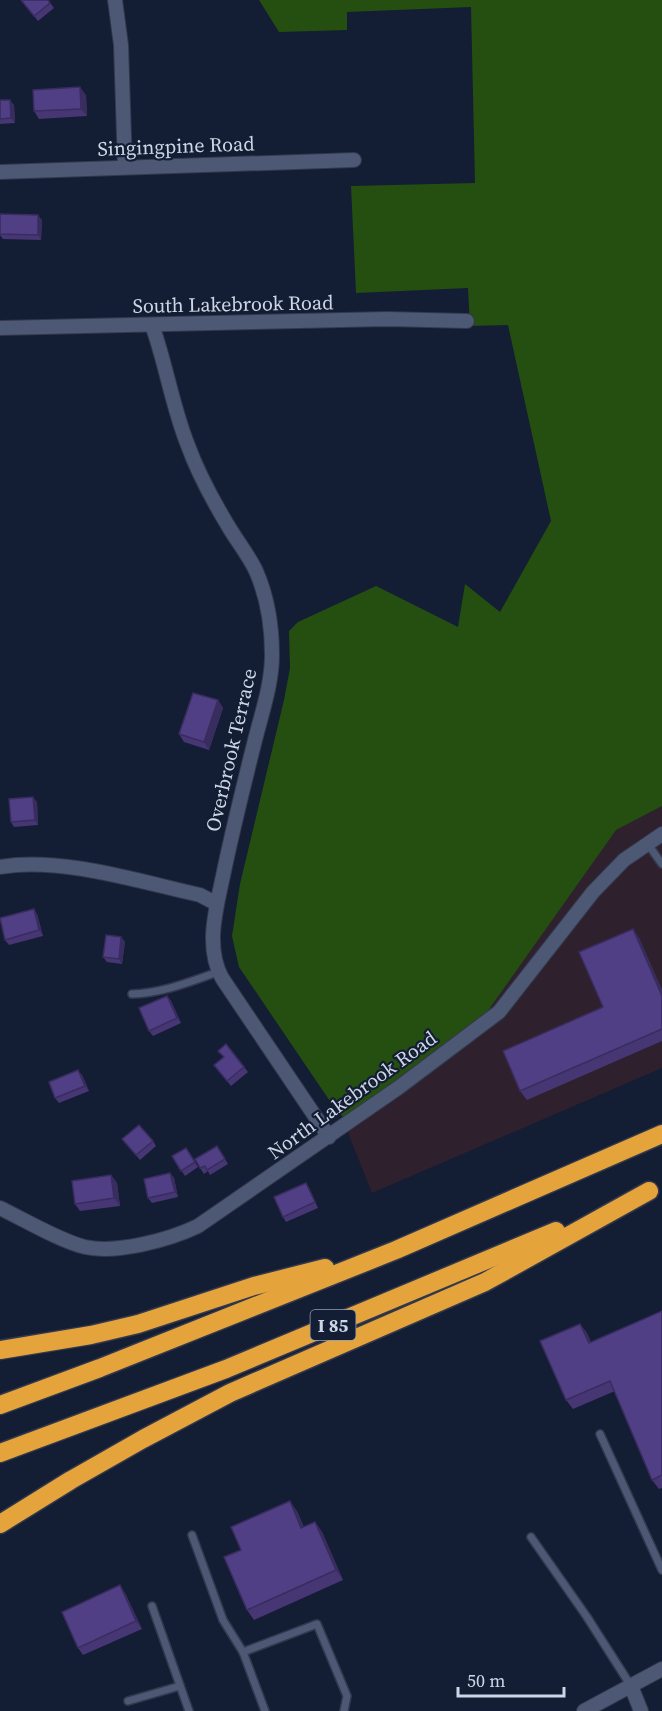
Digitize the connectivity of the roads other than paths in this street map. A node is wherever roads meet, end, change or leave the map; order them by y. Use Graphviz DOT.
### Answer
graph roads {
  1 [pos="115,0"];
  2 [pos="354,160"];
  3 [pos="125,167"];
  4 [pos="0,172"];
  5 [pos="467,321"];
  6 [pos="152,325"];
  7 [pos="0,328"];
  8 [pos="662,834"];
  9 [pos="646,843"];
  10 [pos="662,864"];
  11 [pos="0,867"];
  12 [pos="217,904"];
  13 [pos="218,972"];
  14 [pos="132,994"];
  15 [pos="662,1134"];
  16 [pos="329,1137"];
  17 [pos="655,1188"];
  18 [pos="0,1208"];
  19 [pos="396,1250"];
  20 [pos="0,1350"];
  21 [pos="0,1405"];
  22 [pos="600,1434"];
  23 [pos="0,1453"];
  24 [pos="0,1524"];
  25 [pos="192,1535"];
  26 [pos="531,1537"];
  27 [pos="662,1570"];
  28 [pos="152,1606"];
  29 [pos="243,1652"];
  30 [pos="662,1669"];
  31 [pos="180,1686"];
  32 [pos="631,1686"];
  33 [pos="128,1701"];
  34 [pos="189,1711"];
  35 [pos="265,1711"];
  36 [pos="343,1711"];
  37 [pos="584,1711"];
  38 [pos="641,1711"];
  1 -- 3 [label="street"];
  2 -- 3 [label="street, Singingpine Road"];
  3 -- 4 [label="street, Singingpine Road"];
  5 -- 6 [label="street, South Lakebrook Road"];
  6 -- 7 [label="street, South Lakebrook Road"];
  6 -- 12 [label="street, Overbrook Terrace"];
  8 -- 9 [label="street, North Lakebrook Road"];
  9 -- 10 [label="lane"];
  9 -- 16 [label="street, North Lakebrook Road"];
  11 -- 12 [label="street"];
  12 -- 13 [label="street, Overbrook Terrace"];
  13 -- 14 [label="lane"];
  13 -- 16 [label="street, Overbrook Terrace"];
  15 -- 19 [label="highway, I 85"];
  16 -- 18 [label="street, North Lakebrook Road"];
  17 -- 23 [label="highway, I 85"];
  17 -- 24 [label="highway"];
  19 -- 20 [label="highway"];
  19 -- 21 [label="highway, I 85"];
  22 -- 27 [label="lane"];
  25 -- 29 [label="lane"];
  26 -- 32 [label="lane"];
  28 -- 31 [label="lane"];
  29 -- 35 [label="lane"];
  29 -- 36 [label="lane"];
  30 -- 32 [label="street"];
  31 -- 33 [label="lane"];
  31 -- 34 [label="lane"];
  32 -- 37 [label="street"];
  32 -- 38 [label="street"];
}
